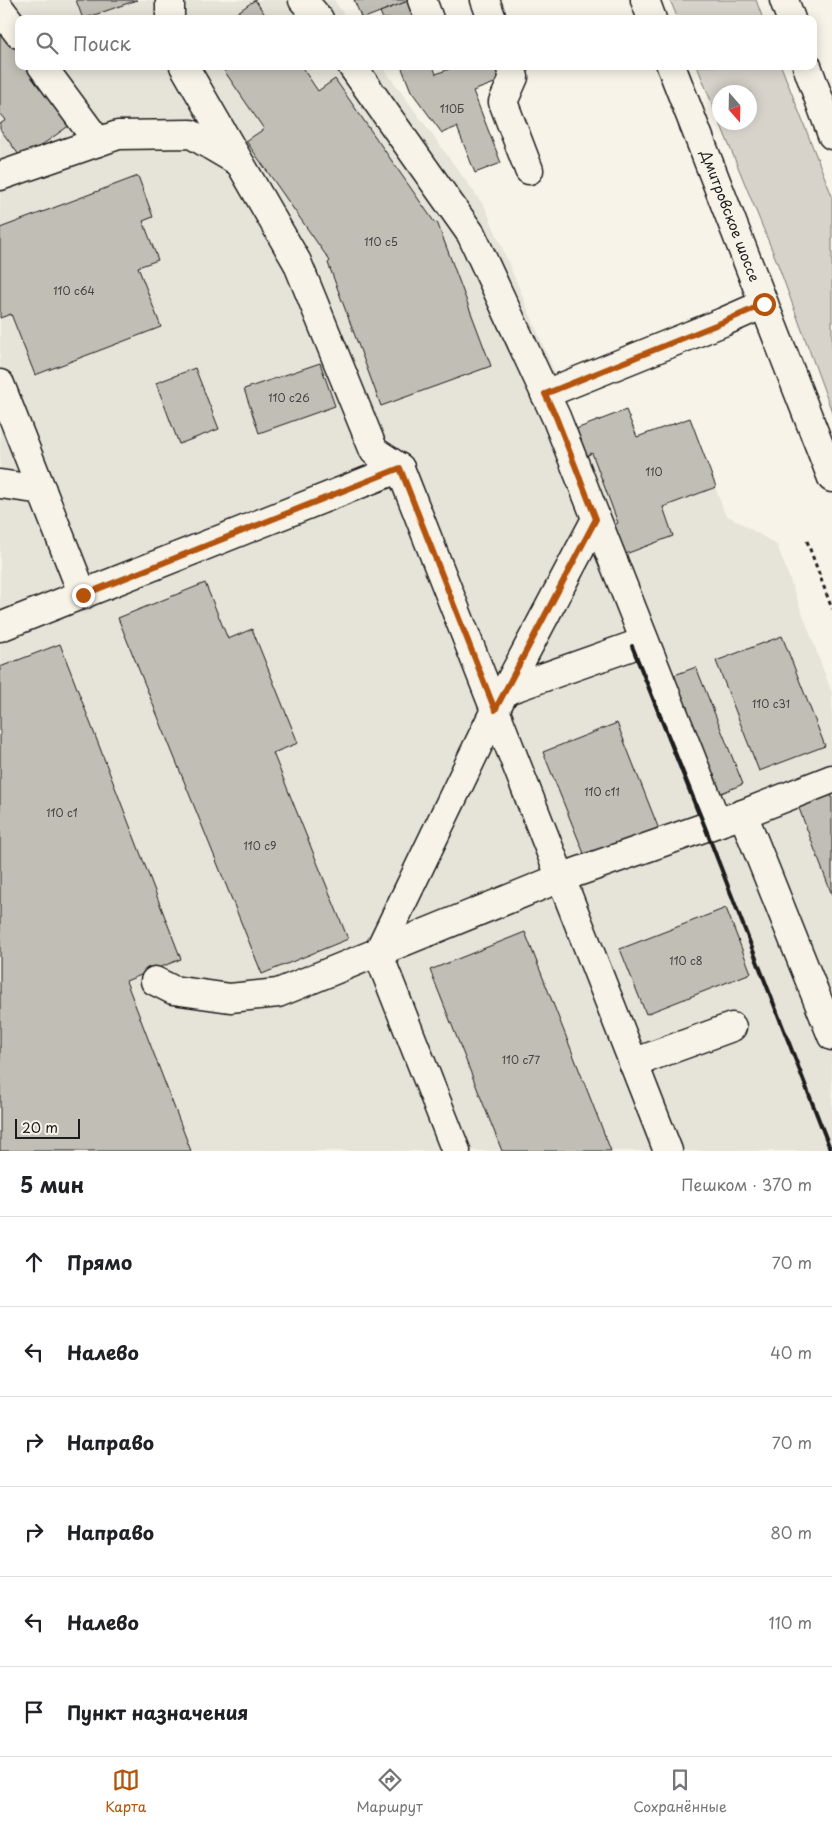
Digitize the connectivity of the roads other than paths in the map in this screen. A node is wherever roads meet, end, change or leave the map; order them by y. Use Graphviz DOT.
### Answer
graph roads {
  1 [pos="170,0"];
  2 [pos="303,0"];
  3 [pos="422,0"];
  4 [pos="485,0"];
  5 [pos="645,0"];
  6 [pos="784,0"];
  7 [pos="0,9"];
  8 [pos="170,15"];
  9 [pos="316,15"];
  10 [pos="428,15"];
  11 [pos="491,15"];
  12 [pos="651,15"];
  13 [pos="789,15"];
  14 [pos="15,29"];
  15 [pos="45,70"];
  16 [pos="186,70"];
  17 [pos="355,70"];
  18 [pos="511,70"];
  19 [pos="673,70"];
  20 [pos="808,70"];
  21 [pos="832,136"];
  22 [pos="98,142"];
  23 [pos="238,162"];
  24 [pos="529,170"];
  25 [pos="0,176"];
  26 [pos="764,304"];
  27 [pos="0,384"];
  28 [pos="545,394"];
  29 [pos="400,468"];
  30 [pos="832,478"];
  31 [pos="0,484"];
  32 [pos="42,490"];
  33 [pos="596,519"];
  34 [pos="83,595"];
  35 [pos="0,628"];
  36 [pos="644,640"];
  37 [pos="500,701"];
  38 [pos="832,779"];
  39 [pos="743,814"];
  40 [pos="717,823"];
  41 [pos="560,878"];
  42 [pos="378,953"];
  43 [pos="155,981"];
  44 [pos="732,1027"];
  45 [pos="832,1036"];
  46 [pos="633,1063"];
  47 [pos="456,1151"];
  48 [pos="668,1151"];
  1 -- 8 [label="main road"];
  2 -- 9 [label="main road"];
  3 -- 10 [label="main road"];
  4 -- 11 [label="main road"];
  5 -- 12 [label="main road"];
  6 -- 13 [label="main road"];
  7 -- 14 [label="main road"];
  15 -- 22 [label="main road"];
  16 -- 23 [label="main road"];
  17 -- 28 [label="main road"];
  18 -- 24 [label="main road"];
  19 -- 26 [label="main road, Дмитровское шоссе"];
  20 -- 21 [label="main road"];
  22 -- 23 [label="main road"];
  22 -- 25 [label="main road"];
  23 -- 29 [label="main road"];
  26 -- 28 [label="main road"];
  26 -- 30 [label="main road, Дмитровское шоссе"];
  27 -- 32 [label="main road"];
  28 -- 33 [label="main road"];
  29 -- 34 [label="main road"];
  29 -- 37 [label="main road"];
  31 -- 32 [label="main road"];
  32 -- 34 [label="main road"];
  33 -- 36 [label="main road"];
  33 -- 37 [label="main road"];
  34 -- 35 [label="main road"];
  36 -- 37 [label="main road"];
  36 -- 40 [label="main road"];
  37 -- 41 [label="main road"];
  37 -- 42 [label="main road"];
  38 -- 39 [label="main road"];
  39 -- 40 [label="main road"];
  39 -- 45 [label="main road"];
  40 -- 41 [label="main road"];
  41 -- 42 [label="main road"];
  41 -- 46 [label="main road"];
  42 -- 43 [label="main road"];
  42 -- 47 [label="main road"];
  44 -- 46 [label="main road"];
  46 -- 48 [label="main road"];
}
